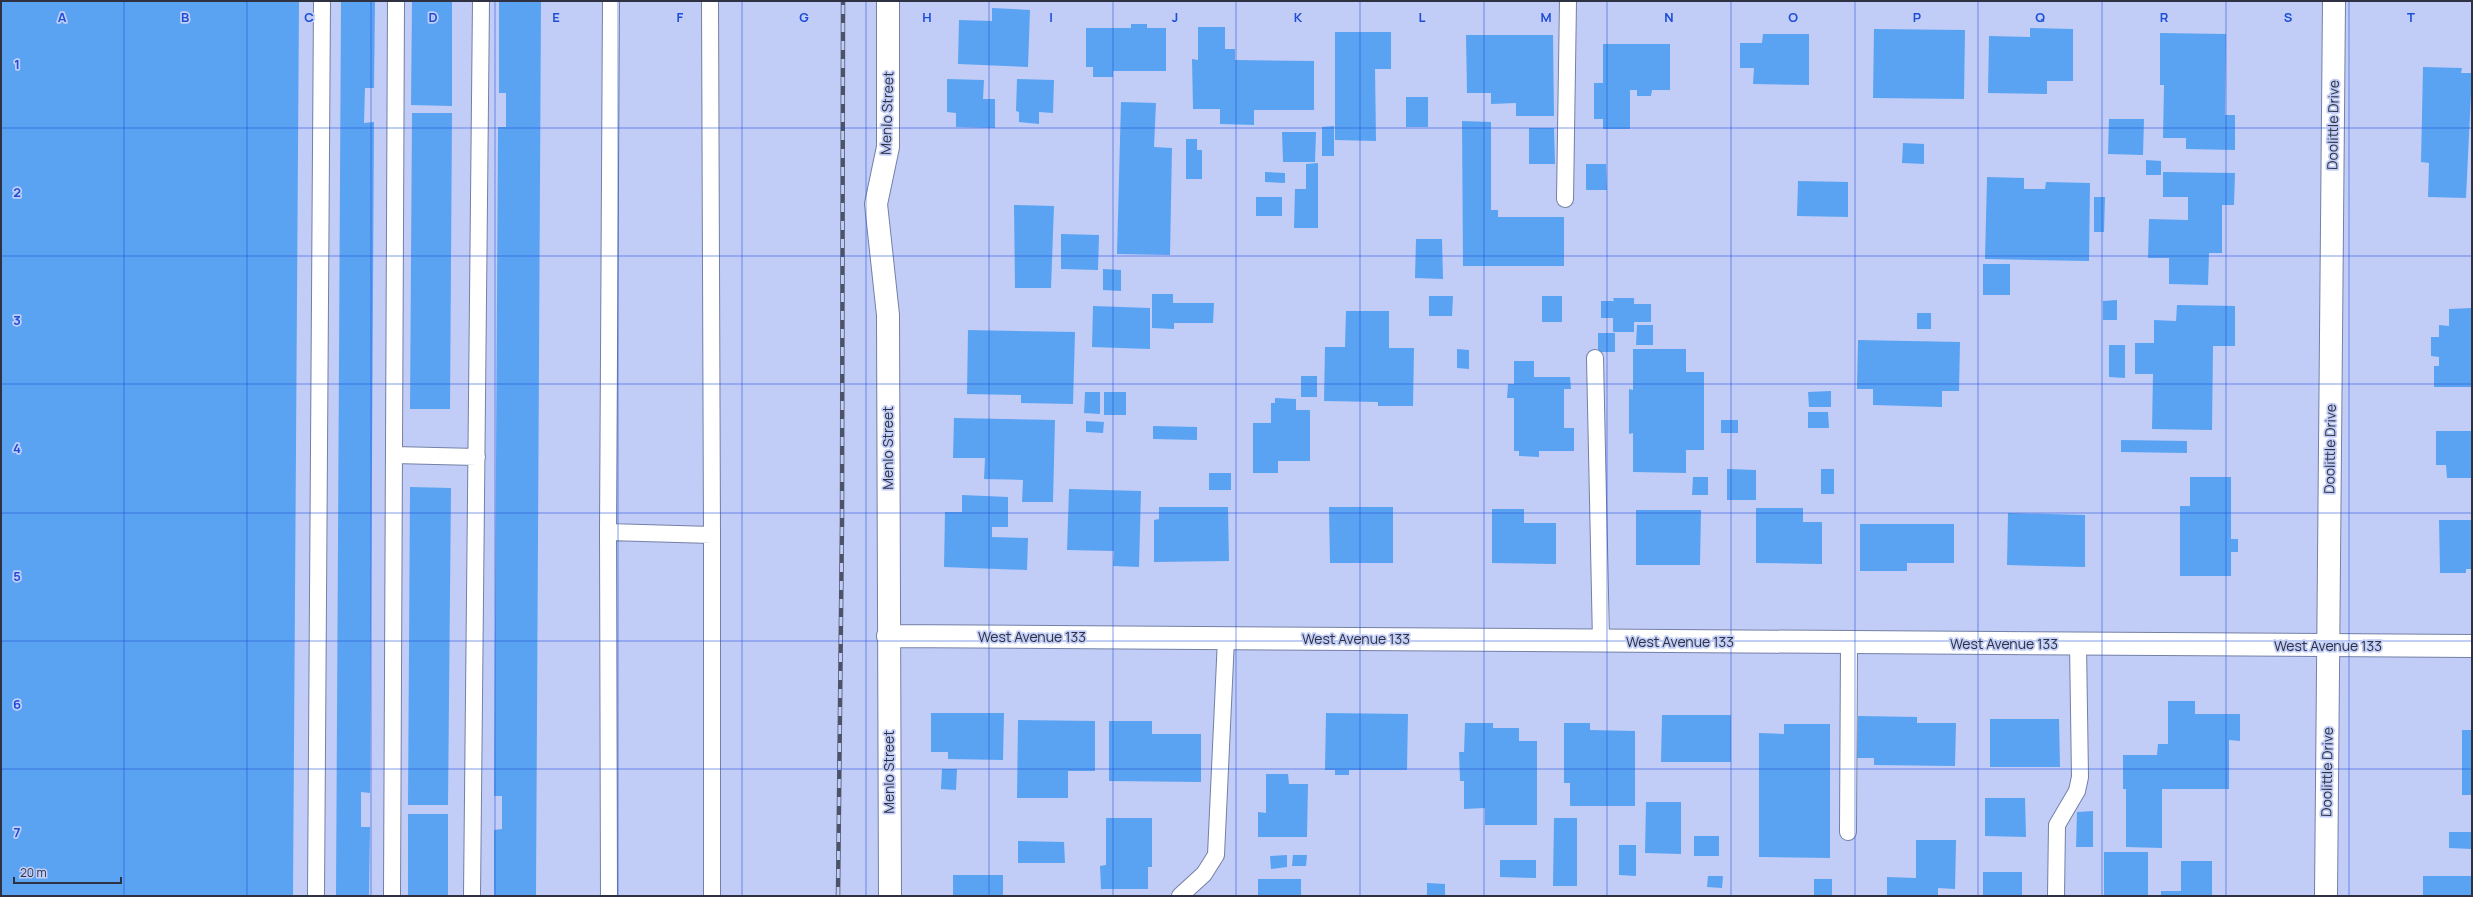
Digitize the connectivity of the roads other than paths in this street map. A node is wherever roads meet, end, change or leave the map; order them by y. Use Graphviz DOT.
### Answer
graph roads {
  1 [pos="322,1"];
  2 [pos="396,1"];
  3 [pos="481,1"];
  4 [pos="610,1"];
  5 [pos="710,1"];
  6 [pos="888,1"];
  7 [pos="1568,1"];
  8 [pos="2334,1"];
  9 [pos="1565,199"];
  10 [pos="1595,358"];
  11 [pos="394,455"];
  12 [pos="477,457"];
  13 [pos="608,532"];
  14 [pos="712,536"];
  15 [pos="888,636"];
  16 [pos="1226,638"];
  17 [pos="1601,641"];
  18 [pos="1849,643"];
  19 [pos="2078,644"];
  20 [pos="2329,646"];
  21 [pos="2472,646"];
  22 [pos="1848,832"];
  23 [pos="316,896"];
  24 [pos="392,896"];
  25 [pos="472,896"];
  26 [pos="609,896"];
  27 [pos="712,896"];
  28 [pos="890,896"];
  29 [pos="1180,896"];
  30 [pos="2056,896"];
  31 [pos="2326,896"];
  1 -- 23 [label="lane"];
  2 -- 11 [label="lane"];
  3 -- 12 [label="lane"];
  4 -- 13 [label="lane"];
  5 -- 14 [label="lane"];
  6 -- 15 [label="street, Menlo Street"];
  7 -- 9 [label="lane"];
  8 -- 20 [label="street, Doolittle Drive"];
  10 -- 17 [label="lane"];
  11 -- 12 [label="lane"];
  11 -- 24 [label="lane"];
  12 -- 25 [label="lane"];
  13 -- 14 [label="lane"];
  13 -- 26 [label="lane"];
  14 -- 27 [label="lane"];
  15 -- 16 [label="street, West Avenue 133"];
  15 -- 28 [label="street, Menlo Street"];
  16 -- 17 [label="street, West Avenue 133"];
  16 -- 29 [label="lane"];
  17 -- 18 [label="street, West Avenue 133"];
  18 -- 19 [label="street, West Avenue 133"];
  18 -- 22 [label="lane"];
  19 -- 20 [label="street, West Avenue 133"];
  19 -- 30 [label="lane"];
  20 -- 21 [label="street, West Avenue 133"];
  20 -- 31 [label="street, Doolittle Drive"];
}
